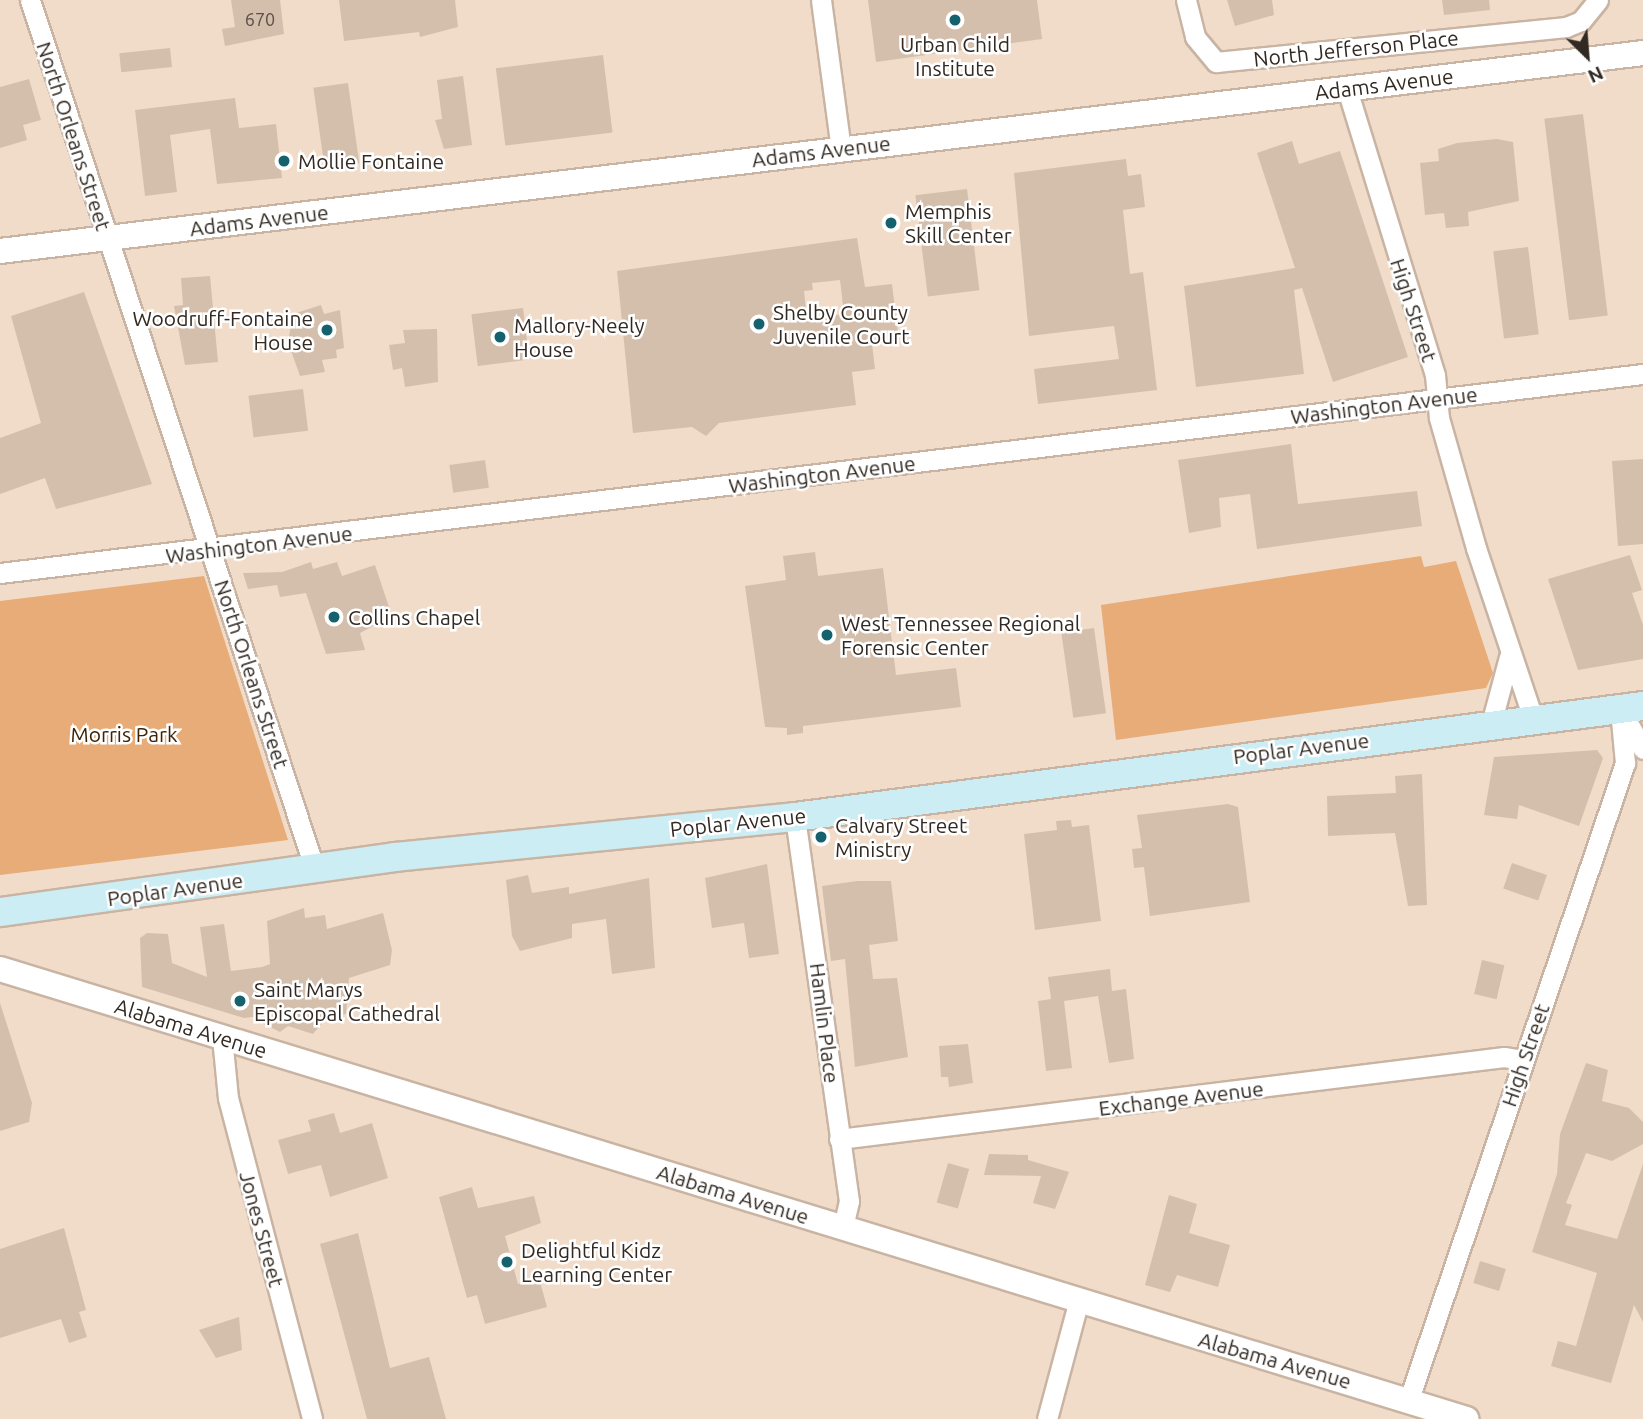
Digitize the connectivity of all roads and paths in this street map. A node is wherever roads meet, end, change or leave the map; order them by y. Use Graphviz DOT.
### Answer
graph roads {
  1 [pos="30,0"];
  2 [pos="821,0"];
  3 [pos="1186,0"];
  4 [pos="1598,0"];
  5 [pos="1643,53"];
  6 [pos="1347,89"];
  7 [pos="841,149"];
  8 [pos="107,239"];
  9 [pos="0,250"];
  10 [pos="1643,374"];
  11 [pos="1438,398"];
  12 [pos="213,550"];
  13 [pos="0,573"];
  14 [pos="1510,653"];
  15 [pos="1631,708"];
  16 [pos="1534,718"];
  17 [pos="1491,724"];
  18 [pos="1643,748"];
  19 [pos="795,817"];
  20 [pos="315,870"];
  21 [pos="0,912"];
  22 [pos="0,969"];
  23 [pos="222,1037"];
  24 [pos="1522,1060"];
  25 [pos="839,1139"];
  26 [pos="843,1228"];
  27 [pos="1078,1303"];
  28 [pos="1409,1399"];
  29 [pos="312,1419"];
  30 [pos="1047,1419"];
  31 [pos="1466,1419"];
  1 -- 8 [label="street, North Orleans Street"];
  2 -- 7 [label="street"];
  3 -- 4 [label="street, North Jefferson Place"];
  5 -- 6 [label="street, Adams Avenue"];
  6 -- 7 [label="street, Adams Avenue"];
  6 -- 11 [label="street, High Street"];
  7 -- 8 [label="street, Adams Avenue"];
  8 -- 9 [label="street, Adams Avenue"];
  8 -- 12 [label="street, North Orleans Street"];
  10 -- 11 [label="street, Washington Avenue"];
  11 -- 12 [label="street, Washington Avenue"];
  11 -- 14 [label="street, High Street"];
  12 -- 13 [label="street, Washington Avenue"];
  12 -- 20 [label="street, North Orleans Street"];
  14 -- 16 [label="street, High Street"];
  14 -- 17 [label="street"];
  15 -- 16 [label="main road, Poplar Avenue"];
  15 -- 18 [label="street"];
  15 -- 24 [label="street, High Street"];
  16 -- 17 [label="main road, Poplar Avenue"];
  17 -- 19 [label="main road, Poplar Avenue"];
  19 -- 20 [label="main road, Poplar Avenue"];
  19 -- 25 [label="street, Hamlin Place"];
  20 -- 21 [label="main road, Poplar Avenue"];
  22 -- 23 [label="street, Alabama Avenue"];
  23 -- 26 [label="street, Alabama Avenue"];
  23 -- 29 [label="street, Jones Street"];
  24 -- 25 [label="street, Exchange Avenue"];
  24 -- 28 [label="street, High Street"];
  25 -- 26 [label="street, Hamlin Place"];
  26 -- 27 [label="street, Alabama Avenue"];
  27 -- 28 [label="street, Alabama Avenue"];
  27 -- 30 [label="street"];
  28 -- 31 [label="street, Alabama Avenue"];
}
